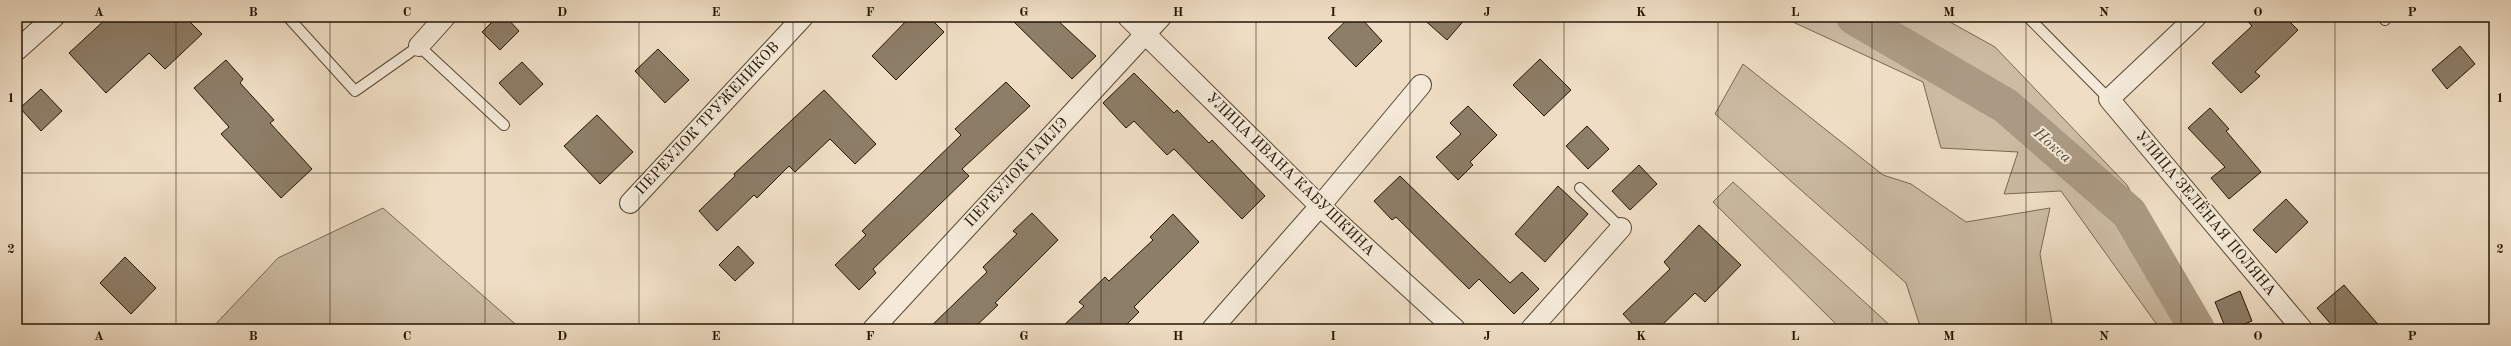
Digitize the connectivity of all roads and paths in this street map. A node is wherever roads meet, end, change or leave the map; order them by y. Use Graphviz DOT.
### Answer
graph roads {
  1 [pos="54,17"];
  2 [pos="288,17"];
  3 [pos="445,17"];
  4 [pos="803,17"];
  5 [pos="1128,17"];
  6 [pos="1161,17"];
  7 [pos="2028,17"];
  8 [pos="2196,17"];
  9 [pos="1146,34"];
  10 [pos="418,46"];
  11 [pos="17,50"];
  12 [pos="1421,85"];
  13 [pos="2109,99"];
  14 [pos="504,125"];
  15 [pos="1580,188"];
  16 [pos="630,203"];
  17 [pos="1320,206"];
  18 [pos="1621,228"];
  19 [pos="873,329"];
  20 [pos="1212,329"];
  21 [pos="1455,329"];
  22 [pos="1531,329"];
  23 [pos="2302,329"];
  1 -- 11 [label="street"];
  2 -- 10 [label="lane"];
  3 -- 10 [label="street"];
  4 -- 16 [label="street, ПЕРЕУЛОК ТРУЖЕНИКОВ"];
  5 -- 9 [label="street, УЛИЦА ИВАНА КАБУШКИНА"];
  6 -- 9 [label="street, ПЕРЕУЛОК ГАИЛЭ"];
  7 -- 13 [label="lane"];
  8 -- 13 [label="street"];
  9 -- 17 [label="street, УЛИЦА ИВАНА КАБУШКИНА"];
  9 -- 19 [label="street, ПЕРЕУЛОК ГАИЛЭ"];
  10 -- 14 [label="lane"];
  12 -- 17 [label="street"];
  13 -- 23 [label="street, УЛИЦА ЗЕЛЁНАЯ ПОЛЯНА"];
  15 -- 18 [label="lane"];
  17 -- 20 [label="street"];
  17 -- 21 [label="street, УЛИЦА ИВАНА КАБУШКИНА"];
  18 -- 22 [label="street"];
}
